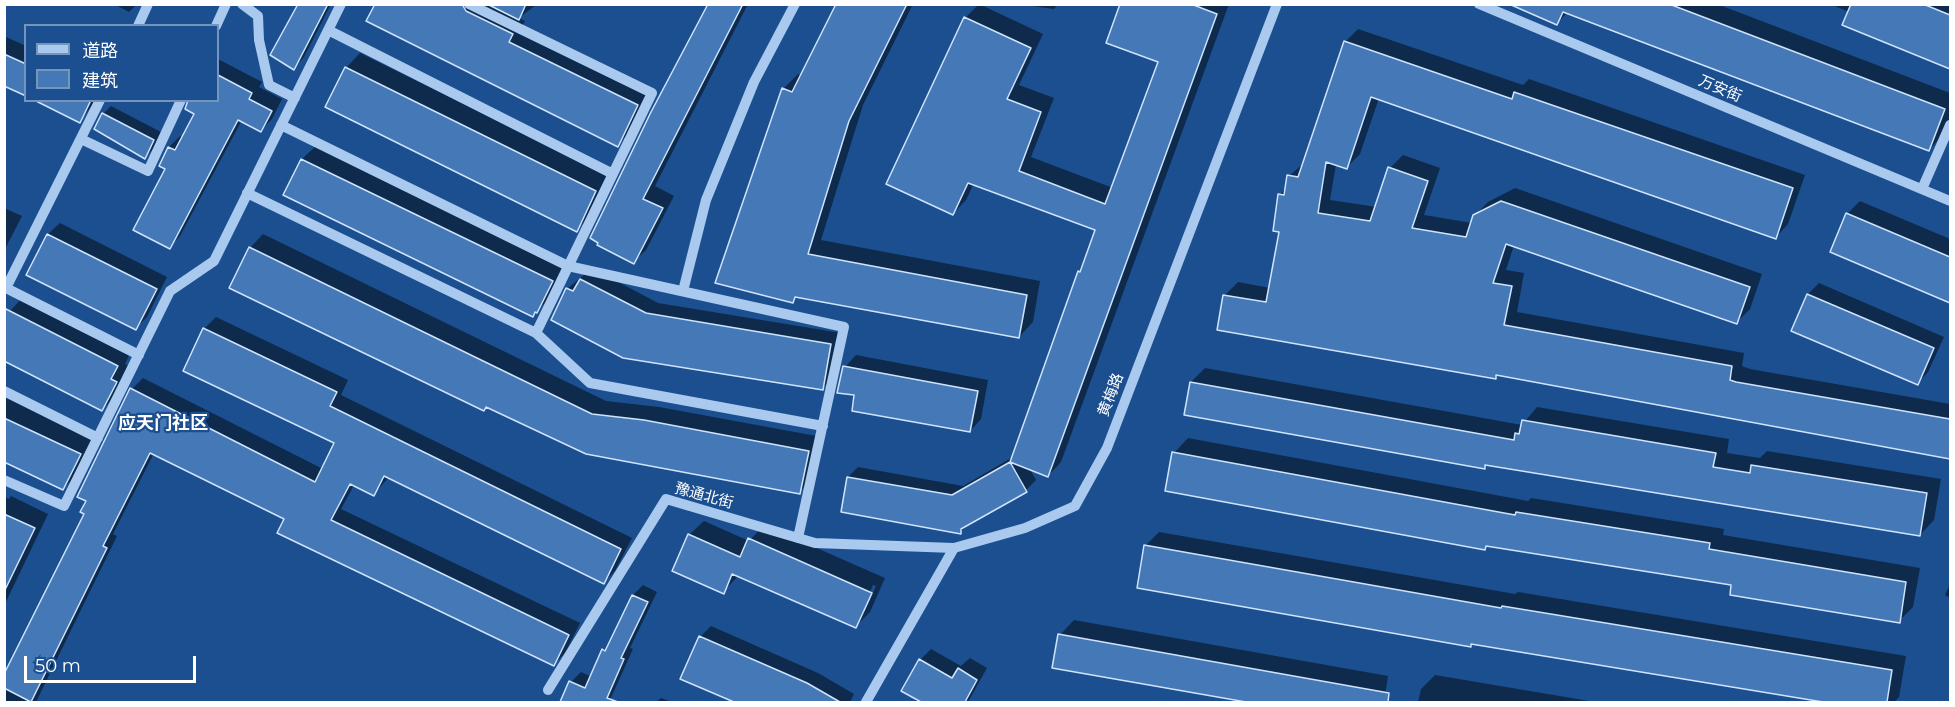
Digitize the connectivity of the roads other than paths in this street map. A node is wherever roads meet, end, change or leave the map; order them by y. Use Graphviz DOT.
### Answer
graph roads {
  1 [pos="148,4"];
  2 [pos="226,4"];
  3 [pos="242,4"];
  4 [pos="341,4"];
  5 [pos="469,4"];
  6 [pos="795,4"];
  7 [pos="1277,4"];
  8 [pos="1479,4"];
  9 [pos="139,24"];
  10 [pos="217,24"];
  11 [pos="328,30"];
  12 [pos="295,98"];
  13 [pos="99,102"];
  14 [pos="180,102"];
  15 [pos="281,125"];
  16 [pos="1950,125"];
  17 [pos="81,139"];
  18 [pos="612,174"];
  19 [pos="1922,189"];
  20 [pos="247,193"];
  21 [pos="1950,201"];
  22 [pos="568,266"];
  23 [pos="5,288"];
  24 [pos="683,291"];
  25 [pos="536,333"];
  26 [pos="139,355"];
  27 [pos="4,391"];
  28 [pos="823,426"];
  29 [pos="98,438"];
  30 [pos="4,480"];
  31 [pos="798,538"];
  32 [pos="954,548"];
  33 [pos="548,690"];
  34 [pos="866,702"];
  1 -- 9 [label="street"];
  2 -- 10 [label="street"];
  3 -- 12 [label="street"];
  4 -- 11 [label="street"];
  5 -- 18 [label="street"];
  6 -- 24 [label="street"];
  7 -- 32 [label="street, 黄梅路"];
  8 -- 19 [label="street, 万安街"];
  11 -- 12 [label="street"];
  11 -- 18 [label="street"];
  12 -- 15 [label="street"];
  13 -- 17 [label="street"];
  14 -- 17 [label="street"];
  15 -- 20 [label="street"];
  15 -- 22 [label="street"];
  16 -- 19 [label="street"];
  17 -- 23 [label="street"];
  18 -- 22 [label="street"];
  19 -- 21 [label="street, 万安街"];
  20 -- 25 [label="street"];
  20 -- 26 [label="street"];
  22 -- 24 [label="street"];
  22 -- 25 [label="street"];
  23 -- 26 [label="street"];
  24 -- 28 [label="street"];
  25 -- 28 [label="street"];
  26 -- 29 [label="street"];
  27 -- 29 [label="street"];
  28 -- 31 [label="street"];
  29 -- 30 [label="street"];
  31 -- 32 [label="street, 豫通北街"];
  31 -- 33 [label="street, 豫通北街"];
  32 -- 34 [label="street"];
}
